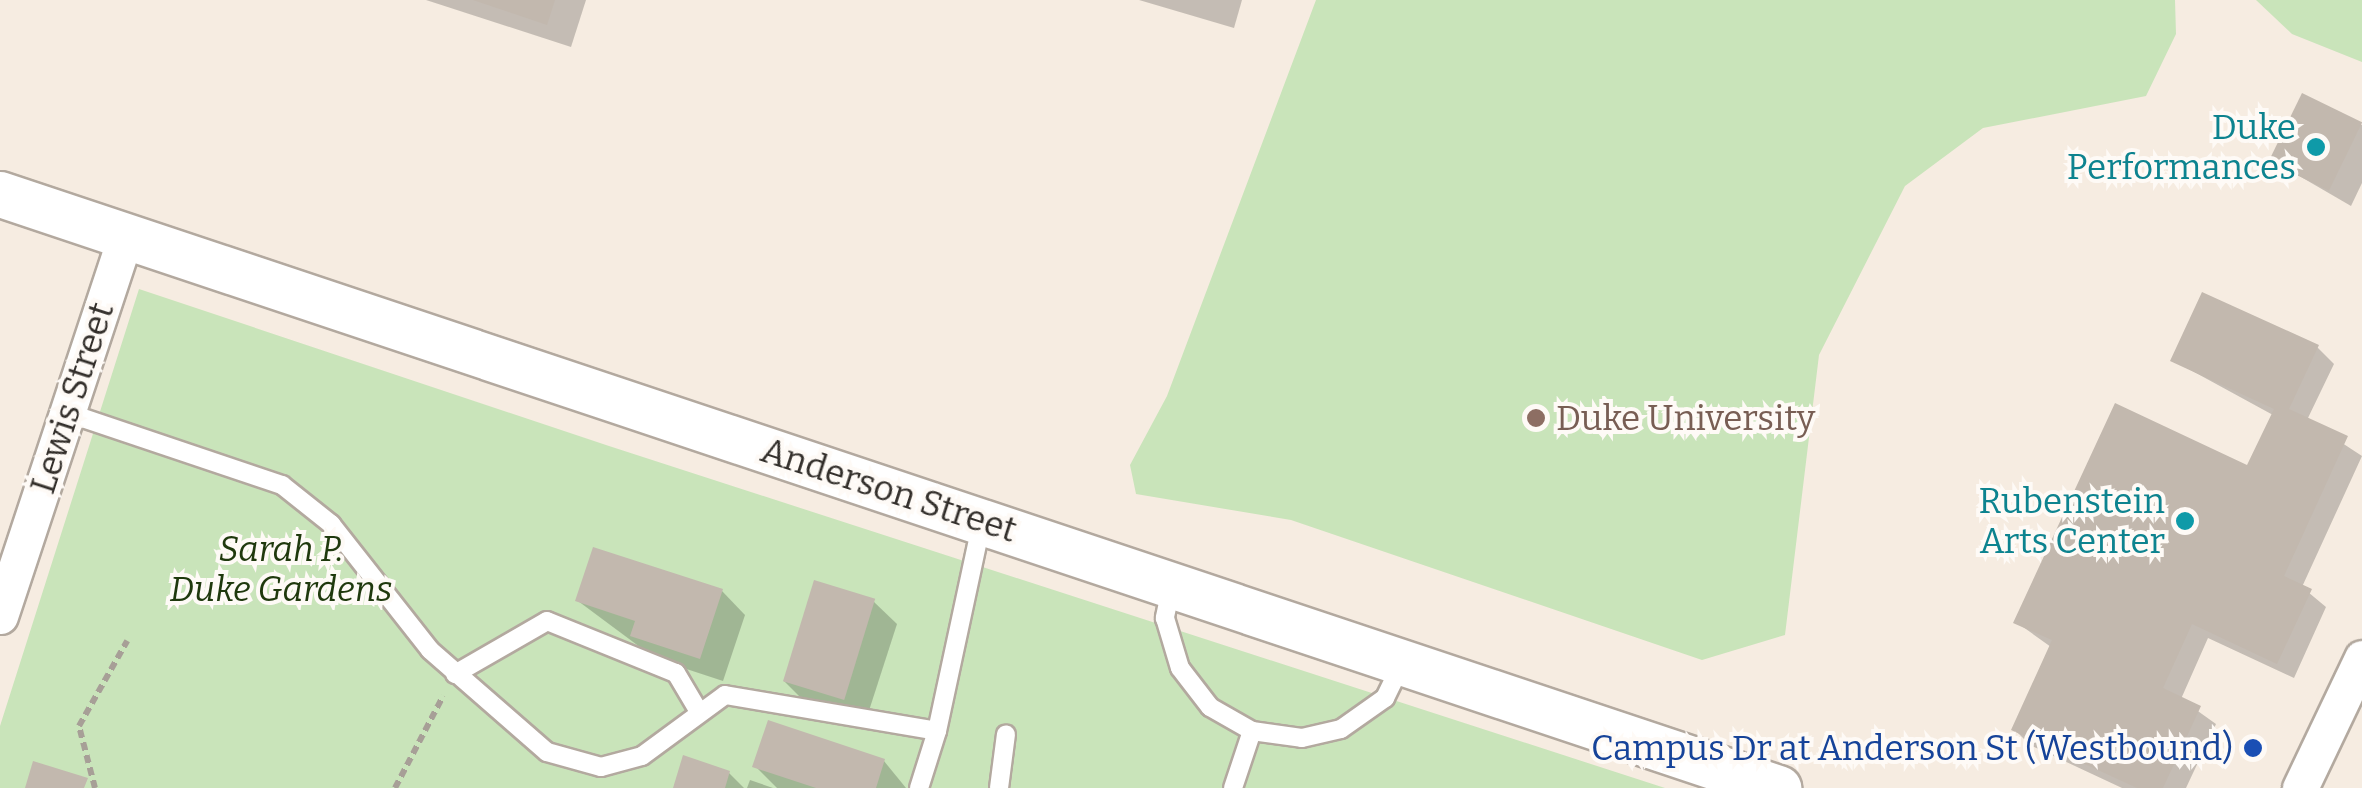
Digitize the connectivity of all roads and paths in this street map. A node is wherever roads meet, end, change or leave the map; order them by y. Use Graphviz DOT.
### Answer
graph roads {
  1 [pos="0,194"];
  2 [pos="125,237"];
  3 [pos="68,413"];
  4 [pos="982,521"];
  5 [pos="1172,583"];
  6 [pos="0,616"];
  7 [pos="127,641"];
  8 [pos="2362,658"];
  9 [pos="1403,661"];
  10 [pos="455,674"];
  11 [pos="698,710"];
  12 [pos="1252,730"];
  13 [pos="936,731"];
  14 [pos="1006,734"];
  15 [pos="95,788"];
  16 [pos="395,788"];
  17 [pos="919,788"];
  18 [pos="998,788"];
  19 [pos="1233,788"];
  20 [pos="1778,788"];
  21 [pos="2300,788"];
  1 -- 2 [label="street, Anderson Street"];
  2 -- 3 [label="street, Lewis Street"];
  2 -- 4 [label="street, Anderson Street"];
  3 -- 6 [label="street, Lewis Street"];
  3 -- 10 [label="lane"];
  4 -- 5 [label="street, Anderson Street"];
  4 -- 13 [label="lane"];
  5 -- 9 [label="street, Anderson Street"];
  5 -- 12 [label="lane"];
  7 -- 15 [label="path"];
  8 -- 21 [label="street"];
  9 -- 12 [label="lane"];
  9 -- 20 [label="street, Anderson Street"];
  10 -- 11 [label="lane"];
  10 -- 11 [label="lane"];
  10 -- 16 [label="path"];
  11 -- 13 [label="lane"];
  12 -- 19 [label="lane"];
  13 -- 17 [label="lane"];
  14 -- 18 [label="lane"];
}
